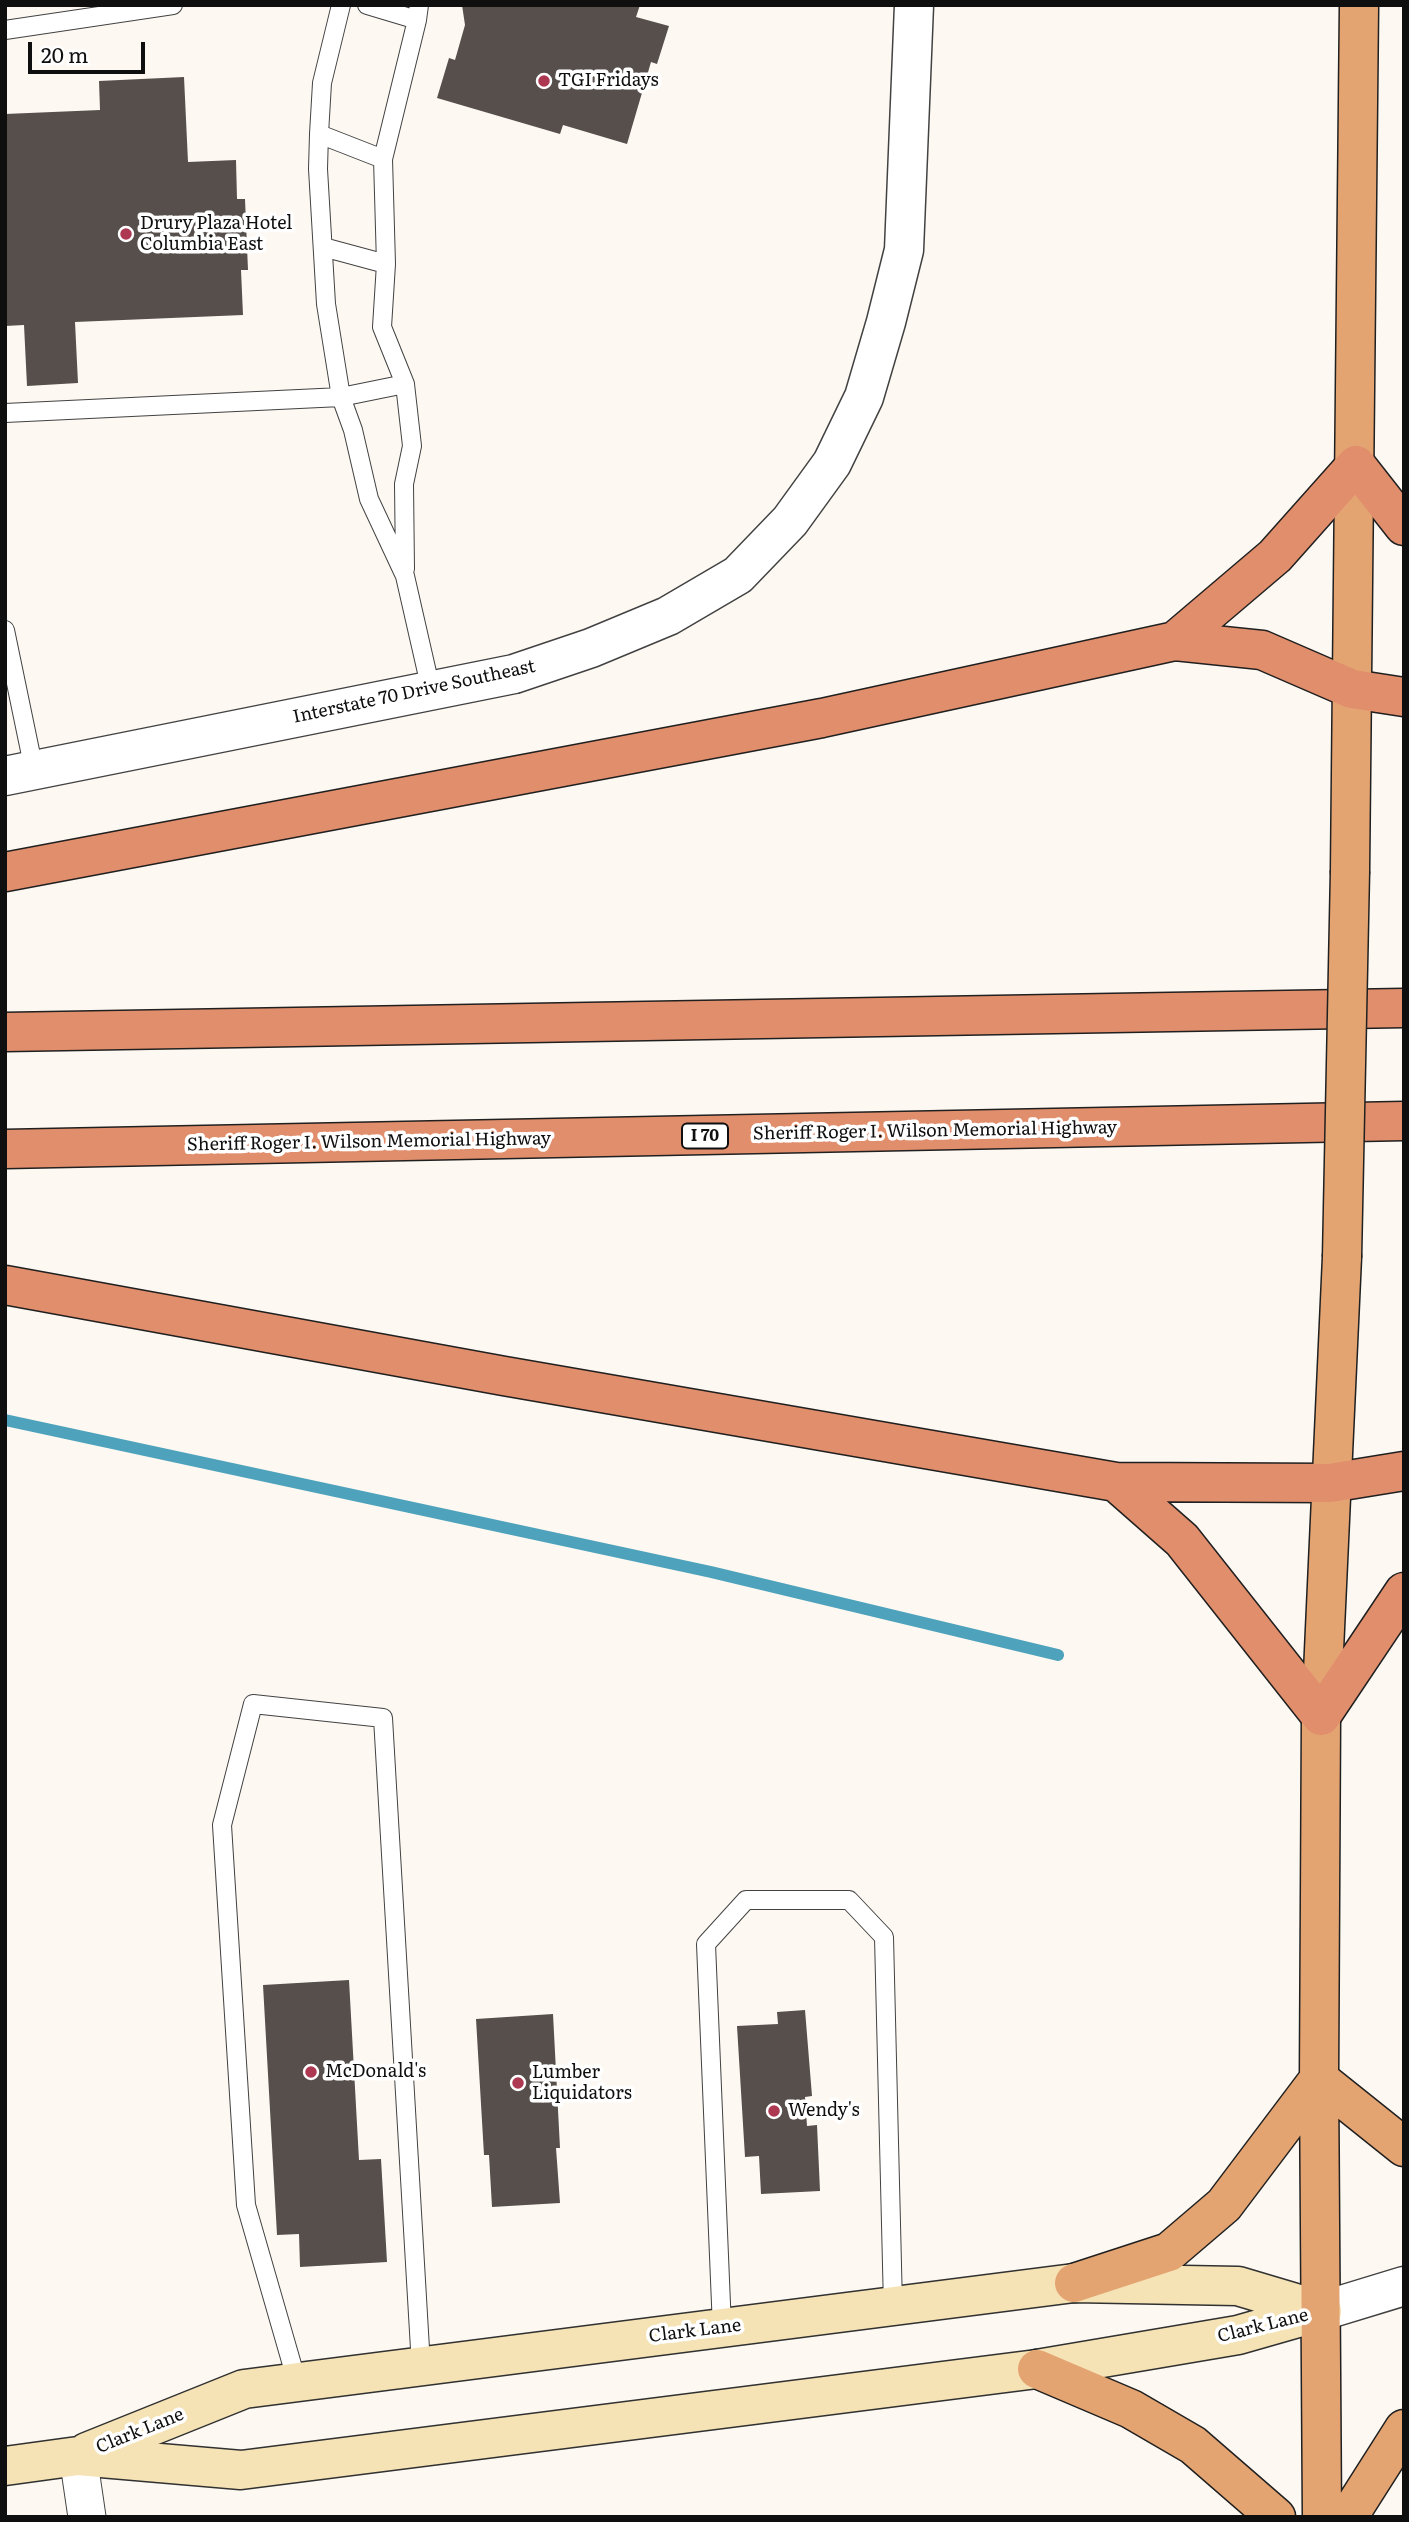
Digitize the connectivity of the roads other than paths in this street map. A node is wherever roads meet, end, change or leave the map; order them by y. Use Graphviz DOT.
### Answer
graph roads {
  1 [pos="173,5"];
  2 [pos="341,5"];
  3 [pos="367,5"];
  4 [pos="914,5"];
  5 [pos="1359,5"];
  6 [pos="418,13"];
  7 [pos="5,30"];
  8 [pos="319,134"];
  9 [pos="383,159"];
  10 [pos="323,247"];
  11 [pos="386,264"];
  12 [pos="405,384"];
  13 [pos="341,397"];
  14 [pos="5,413"];
  15 [pos="1356,465"];
  16 [pos="1404,526"];
  17 [pos="405,576"];
  18 [pos="5,630"];
  19 [pos="1175,641"];
  20 [pos="1352,689"];
  21 [pos="431,690"];
  22 [pos="1404,697"];
  23 [pos="20,773"];
  24 [pos="5,872"];
  25 [pos="1404,1008"];
  26 [pos="5,1032"];
  27 [pos="1404,1121"];
  28 [pos="5,1149"];
  29 [pos="5,1285"];
  30 [pos="1404,1471"];
  31 [pos="1116,1482"];
  32 [pos="1330,1483"];
  33 [pos="1404,1592"];
  34 [pos="1321,1716"];
  35 [pos="1319,2078"];
  36 [pos="1404,2147"];
  37 [pos="1074,2283"];
  38 [pos="1404,2286"];
  39 [pos="893,2306"];
  40 [pos="1322,2311"];
  41 [pos="722,2328"];
  42 [pos="421,2366"];
  43 [pos="1037,2369"];
  44 [pos="297,2382"];
  45 [pos="1404,2429"];
  46 [pos="78,2456"];
  47 [pos="5,2466"];
  48 [pos="87,2517"];
  49 [pos="1276,2517"];
  50 [pos="1322,2517"];
  51 [pos="1348,2517"];
  1 -- 7 [label="lane"];
  2 -- 8 [label="lane"];
  3 -- 6 [label="lane"];
  4 -- 21 [label="street, Interstate 70 Drive Southeast"];
  5 -- 15 [label="highway"];
  6 -- 9 [label="lane"];
  8 -- 9 [label="lane"];
  8 -- 10 [label="lane"];
  9 -- 11 [label="lane"];
  10 -- 11 [label="lane"];
  10 -- 13 [label="lane"];
  11 -- 12 [label="lane"];
  12 -- 13 [label="lane"];
  12 -- 17 [label="lane"];
  13 -- 14 [label="lane"];
  13 -- 17 [label="lane"];
  15 -- 16 [label="highway"];
  15 -- 19 [label="highway"];
  15 -- 20 [label="highway"];
  17 -- 21 [label="lane"];
  18 -- 23 [label="lane"];
  19 -- 20 [label="highway"];
  19 -- 24 [label="highway"];
  20 -- 22 [label="highway"];
  20 -- 32 [label="highway, bridge"];
  21 -- 23 [label="street, Interstate 70 Drive Southeast"];
  25 -- 26 [label="highway"];
  27 -- 28 [label="highway, Sheriff Roger I. Wilson Memorial Highway / I 70"];
  29 -- 31 [label="highway"];
  30 -- 32 [label="highway"];
  31 -- 32 [label="highway"];
  31 -- 34 [label="highway"];
  32 -- 34 [label="highway"];
  33 -- 34 [label="highway"];
  34 -- 35 [label="highway"];
  35 -- 36 [label="highway"];
  35 -- 37 [label="highway"];
  35 -- 40 [label="highway"];
  37 -- 39 [label="main road, Clark Lane"];
  37 -- 40 [label="main road, Clark Lane"];
  38 -- 40 [label="street, Clark Lane"];
  39 -- 41 [label="main road, Clark Lane"];
  39 -- 41 [label="lane"];
  40 -- 43 [label="main road, Clark Lane"];
  40 -- 50 [label="highway"];
  41 -- 42 [label="main road, Clark Lane"];
  42 -- 44 [label="main road, Clark Lane"];
  42 -- 44 [label="lane"];
  43 -- 46 [label="main road, Clark Lane"];
  43 -- 49 [label="highway"];
  44 -- 46 [label="main road, Clark Lane"];
  45 -- 51 [label="highway"];
  46 -- 47 [label="main road, Clark Lane"];
  46 -- 48 [label="street"];
}
